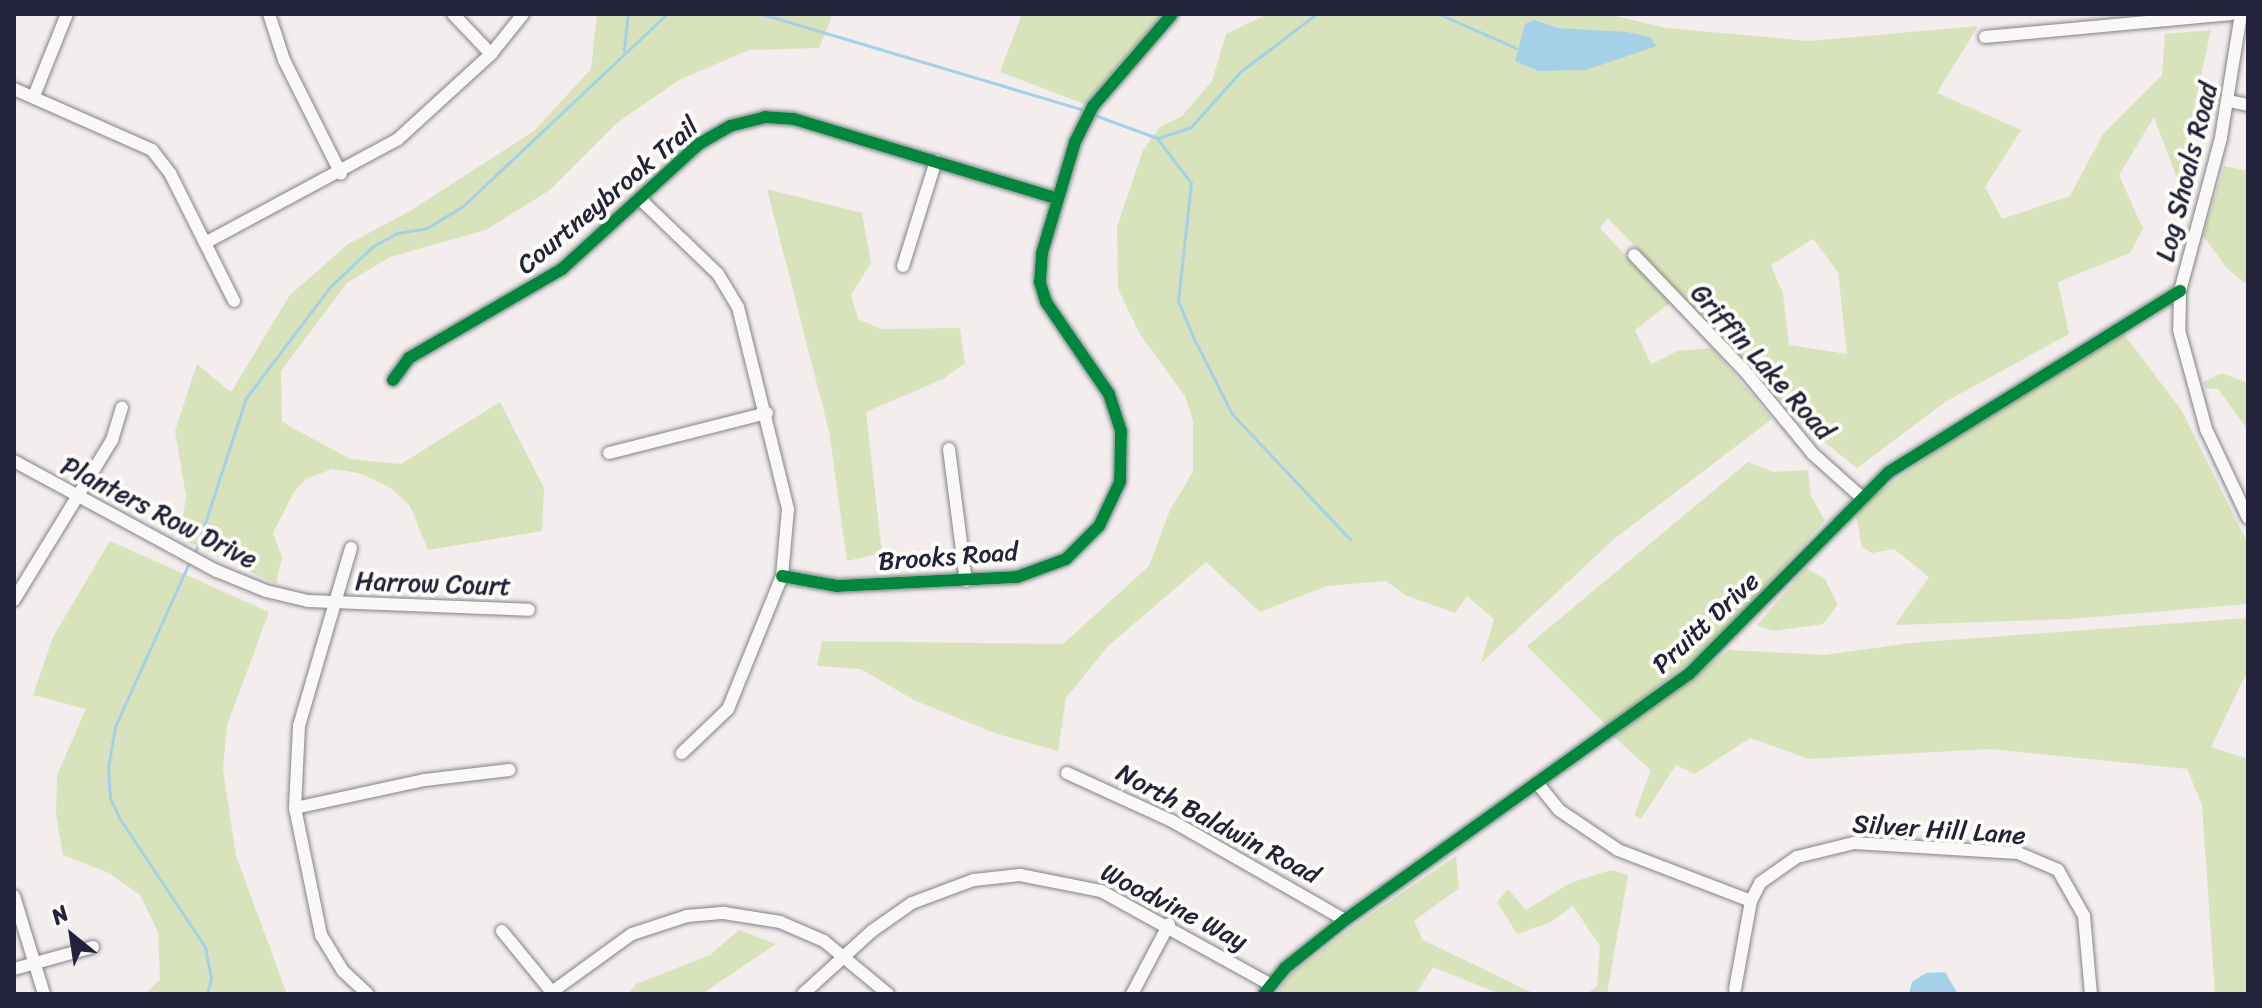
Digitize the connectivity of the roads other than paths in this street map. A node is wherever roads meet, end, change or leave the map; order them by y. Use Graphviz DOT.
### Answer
graph roads {
  1 [pos="67,14"];
  2 [pos="269,14"];
  3 [pos="453,14"];
  4 [pos="523,14"];
  5 [pos="1172,14"];
  6 [pos="2231,14"];
  7 [pos="2241,14"];
  8 [pos="1985,37"];
  9 [pos="491,54"];
  10 [pos="14,89"];
  11 [pos="34,96"];
  12 [pos="2229,101"];
  13 [pos="2248,105"];
  14 [pos="936,161"];
  15 [pos="341,174"];
  16 [pos="1056,198"];
  17 [pos="640,199"];
  18 [pos="205,243"];
  19 [pos="1634,255"];
  20 [pos="903,266"];
  21 [pos="2180,291"];
  22 [pos="234,301"];
  23 [pos="393,380"];
  24 [pos="122,408"];
  25 [pos="767,413"];
  26 [pos="949,449"];
  27 [pos="609,453"];
  28 [pos="14,461"];
  29 [pos="77,496"];
  30 [pos="1860,496"];
  31 [pos="2248,518"];
  32 [pos="351,548"];
  33 [pos="782,576"];
  34 [pos="966,581"];
  35 [pos="14,600"];
  36 [pos="335,603"];
  37 [pos="529,610"];
  38 [pos="682,753"];
  39 [pos="509,770"];
  40 [pos="1067,773"];
  41 [pos="1538,784"];
  42 [pos="295,808"];
  43 [pos="14,896"];
  44 [pos="1751,901"];
  45 [pos="1345,920"];
  46 [pos="1169,924"];
  47 [pos="502,931"];
  48 [pos="93,947"];
  49 [pos="845,956"];
  50 [pos="37,962"];
  51 [pos="14,969"];
  52 [pos="1268,989"];
  53 [pos="1735,989"];
  54 [pos="551,993"];
  55 [pos="44,994"];
  56 [pos="368,994"];
  57 [pos="803,994"];
  58 [pos="888,994"];
  59 [pos="1132,994"];
  60 [pos="2091,994"];
  1 -- 11 [label="street"];
  2 -- 15 [label="street"];
  3 -- 9 [label="street"];
  4 -- 9 [label="street"];
  5 -- 16 [label="street, Brooks Road"];
  6 -- 8 [label="street"];
  7 -- 12 [label="street, Log Shoals Road"];
  9 -- 15 [label="street"];
  10 -- 11 [label="street"];
  11 -- 18 [label="street"];
  12 -- 13 [label="street"];
  12 -- 21 [label="street, Log Shoals Road"];
  14 -- 16 [label="street, Courtneybrook Trail"];
  14 -- 17 [label="street, Courtneybrook Trail"];
  14 -- 20 [label="street"];
  15 -- 18 [label="street"];
  16 -- 34 [label="street, Brooks Road"];
  17 -- 23 [label="street, Courtneybrook Trail"];
  17 -- 25 [label="street"];
  18 -- 22 [label="street"];
  19 -- 30 [label="street, Griffin Lake Road"];
  21 -- 30 [label="street, Pruitt Drive"];
  21 -- 31 [label="street, Log Shoals Road"];
  24 -- 29 [label="street"];
  25 -- 27 [label="street"];
  25 -- 33 [label="street"];
  26 -- 34 [label="street"];
  28 -- 29 [label="street, Planters Row Drive"];
  29 -- 35 [label="street"];
  29 -- 36 [label="street, Planters Row Drive"];
  30 -- 41 [label="street, Pruitt Drive"];
  32 -- 36 [label="street"];
  33 -- 34 [label="street, Brooks Road"];
  33 -- 38 [label="street"];
  36 -- 37 [label="street, Harrow Court"];
  36 -- 42 [label="street"];
  39 -- 42 [label="street"];
  40 -- 45 [label="street, North Baldwin Road"];
  41 -- 44 [label="street"];
  41 -- 45 [label="street, Pruitt Drive"];
  42 -- 56 [label="street"];
  43 -- 50 [label="street"];
  44 -- 53 [label="street"];
  44 -- 60 [label="street, Silver Hill Lane"];
  45 -- 52 [label="street, Pruitt Drive"];
  46 -- 49 [label="street, Woodvine Way"];
  46 -- 52 [label="street, Woodvine Way"];
  46 -- 59 [label="street"];
  47 -- 54 [label="street"];
  48 -- 50 [label="street"];
  49 -- 54 [label="street"];
  49 -- 57 [label="street, Woodvine Way"];
  49 -- 58 [label="street"];
  50 -- 51 [label="street"];
  50 -- 55 [label="street"];
}
